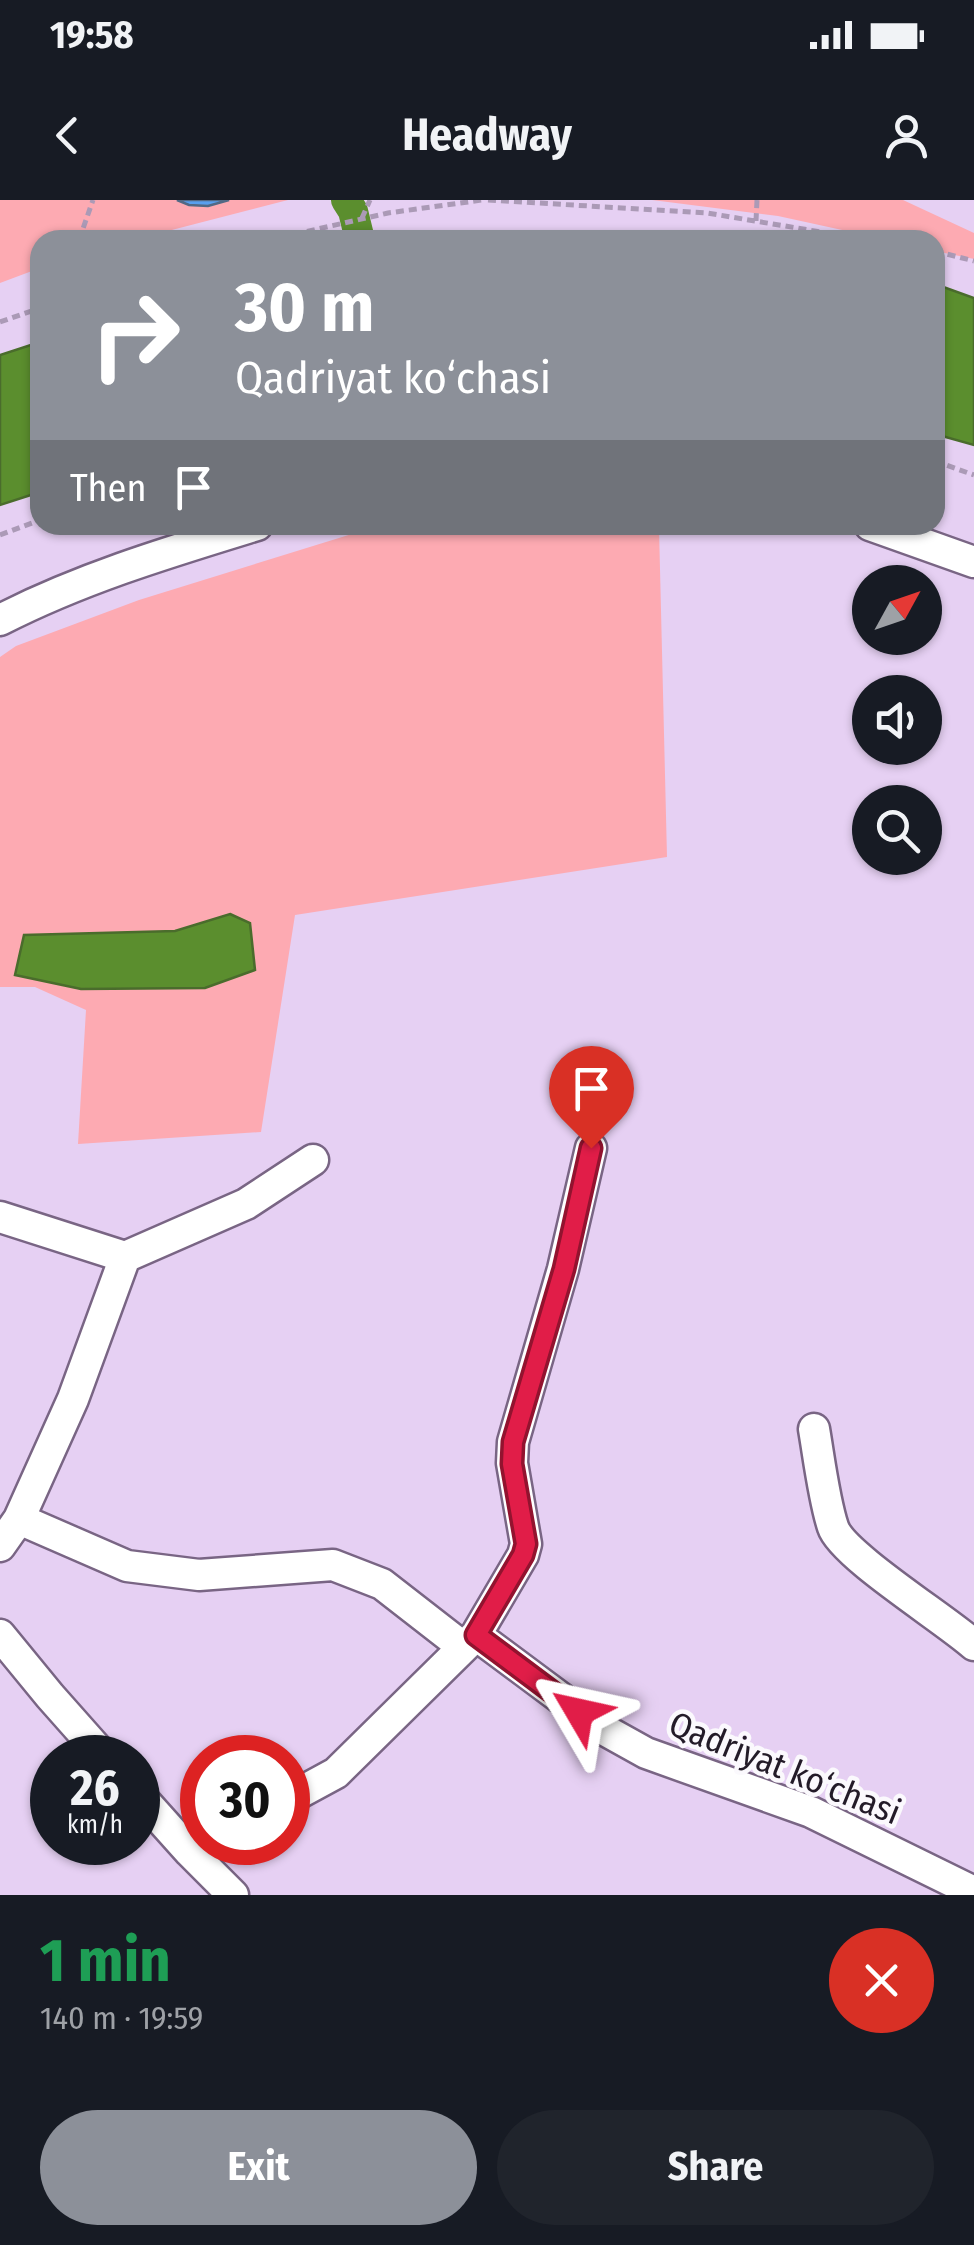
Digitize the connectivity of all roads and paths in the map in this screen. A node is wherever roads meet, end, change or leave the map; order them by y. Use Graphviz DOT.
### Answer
graph roads {
  1 [pos="93,200"];
  2 [pos="480,200"];
  3 [pos="605,200"];
  4 [pos="758,200"];
  5 [pos="366,202"];
  6 [pos="611,207"];
  7 [pos="362,218"];
  8 [pos="756,221"];
  9 [pos="83,230"];
  10 [pos="311,230"];
  11 [pos="810,230"];
  12 [pos="945,253"];
  13 [pos="974,261"];
  14 [pos="30,312"];
  15 [pos="0,322"];
  16 [pos="945,464"];
  17 [pos="974,475"];
  18 [pos="30,524"];
  19 [pos="0,535"];
  20 [pos="225,535"];
  21 [pos="898,535"];
  22 [pos="974,562"];
  23 [pos="0,620"];
  24 [pos="591,1148"];
  25 [pos="313,1160"];
  26 [pos="0,1217"];
  27 [pos="125,1256"];
  28 [pos="814,1428"];
  29 [pos="19,1519"];
  30 [pos="0,1546"];
  31 [pos="0,1635"];
  32 [pos="469,1641"];
  33 [pos="974,1645"];
  34 [pos="85,1735"];
  35 [pos="310,1787"];
  36 [pos="160,1813"];
  37 [pos="180,1831"];
  38 [pos="211,1865"];
  39 [pos="974,1892"];
  40 [pos="233,1895"];
  1 -- 9 [label="path"];
  2 -- 6 [label="path"];
  2 -- 7 [label="path"];
  3 -- 6 [label="path"];
  4 -- 8 [label="path"];
  5 -- 7 [label="path"];
  6 -- 8 [label="path"];
  7 -- 10 [label="path"];
  8 -- 11 [label="path"];
  12 -- 13 [label="path"];
  14 -- 15 [label="path"];
  16 -- 17 [label="path"];
  18 -- 19 [label="path"];
  20 -- 23 [label="street"];
  21 -- 22 [label="street"];
  24 -- 32 [label="street"];
  25 -- 27 [label="street"];
  26 -- 27 [label="street"];
  27 -- 29 [label="street"];
  28 -- 33 [label="street"];
  29 -- 30 [label="street"];
  29 -- 32 [label="street, Qadriyat ko‘chasi"];
  31 -- 34 [label="street"];
  32 -- 35 [label="street"];
  32 -- 39 [label="street, Qadriyat ko‘chasi"];
  36 -- 37 [label="street"];
  38 -- 40 [label="street"];
}
